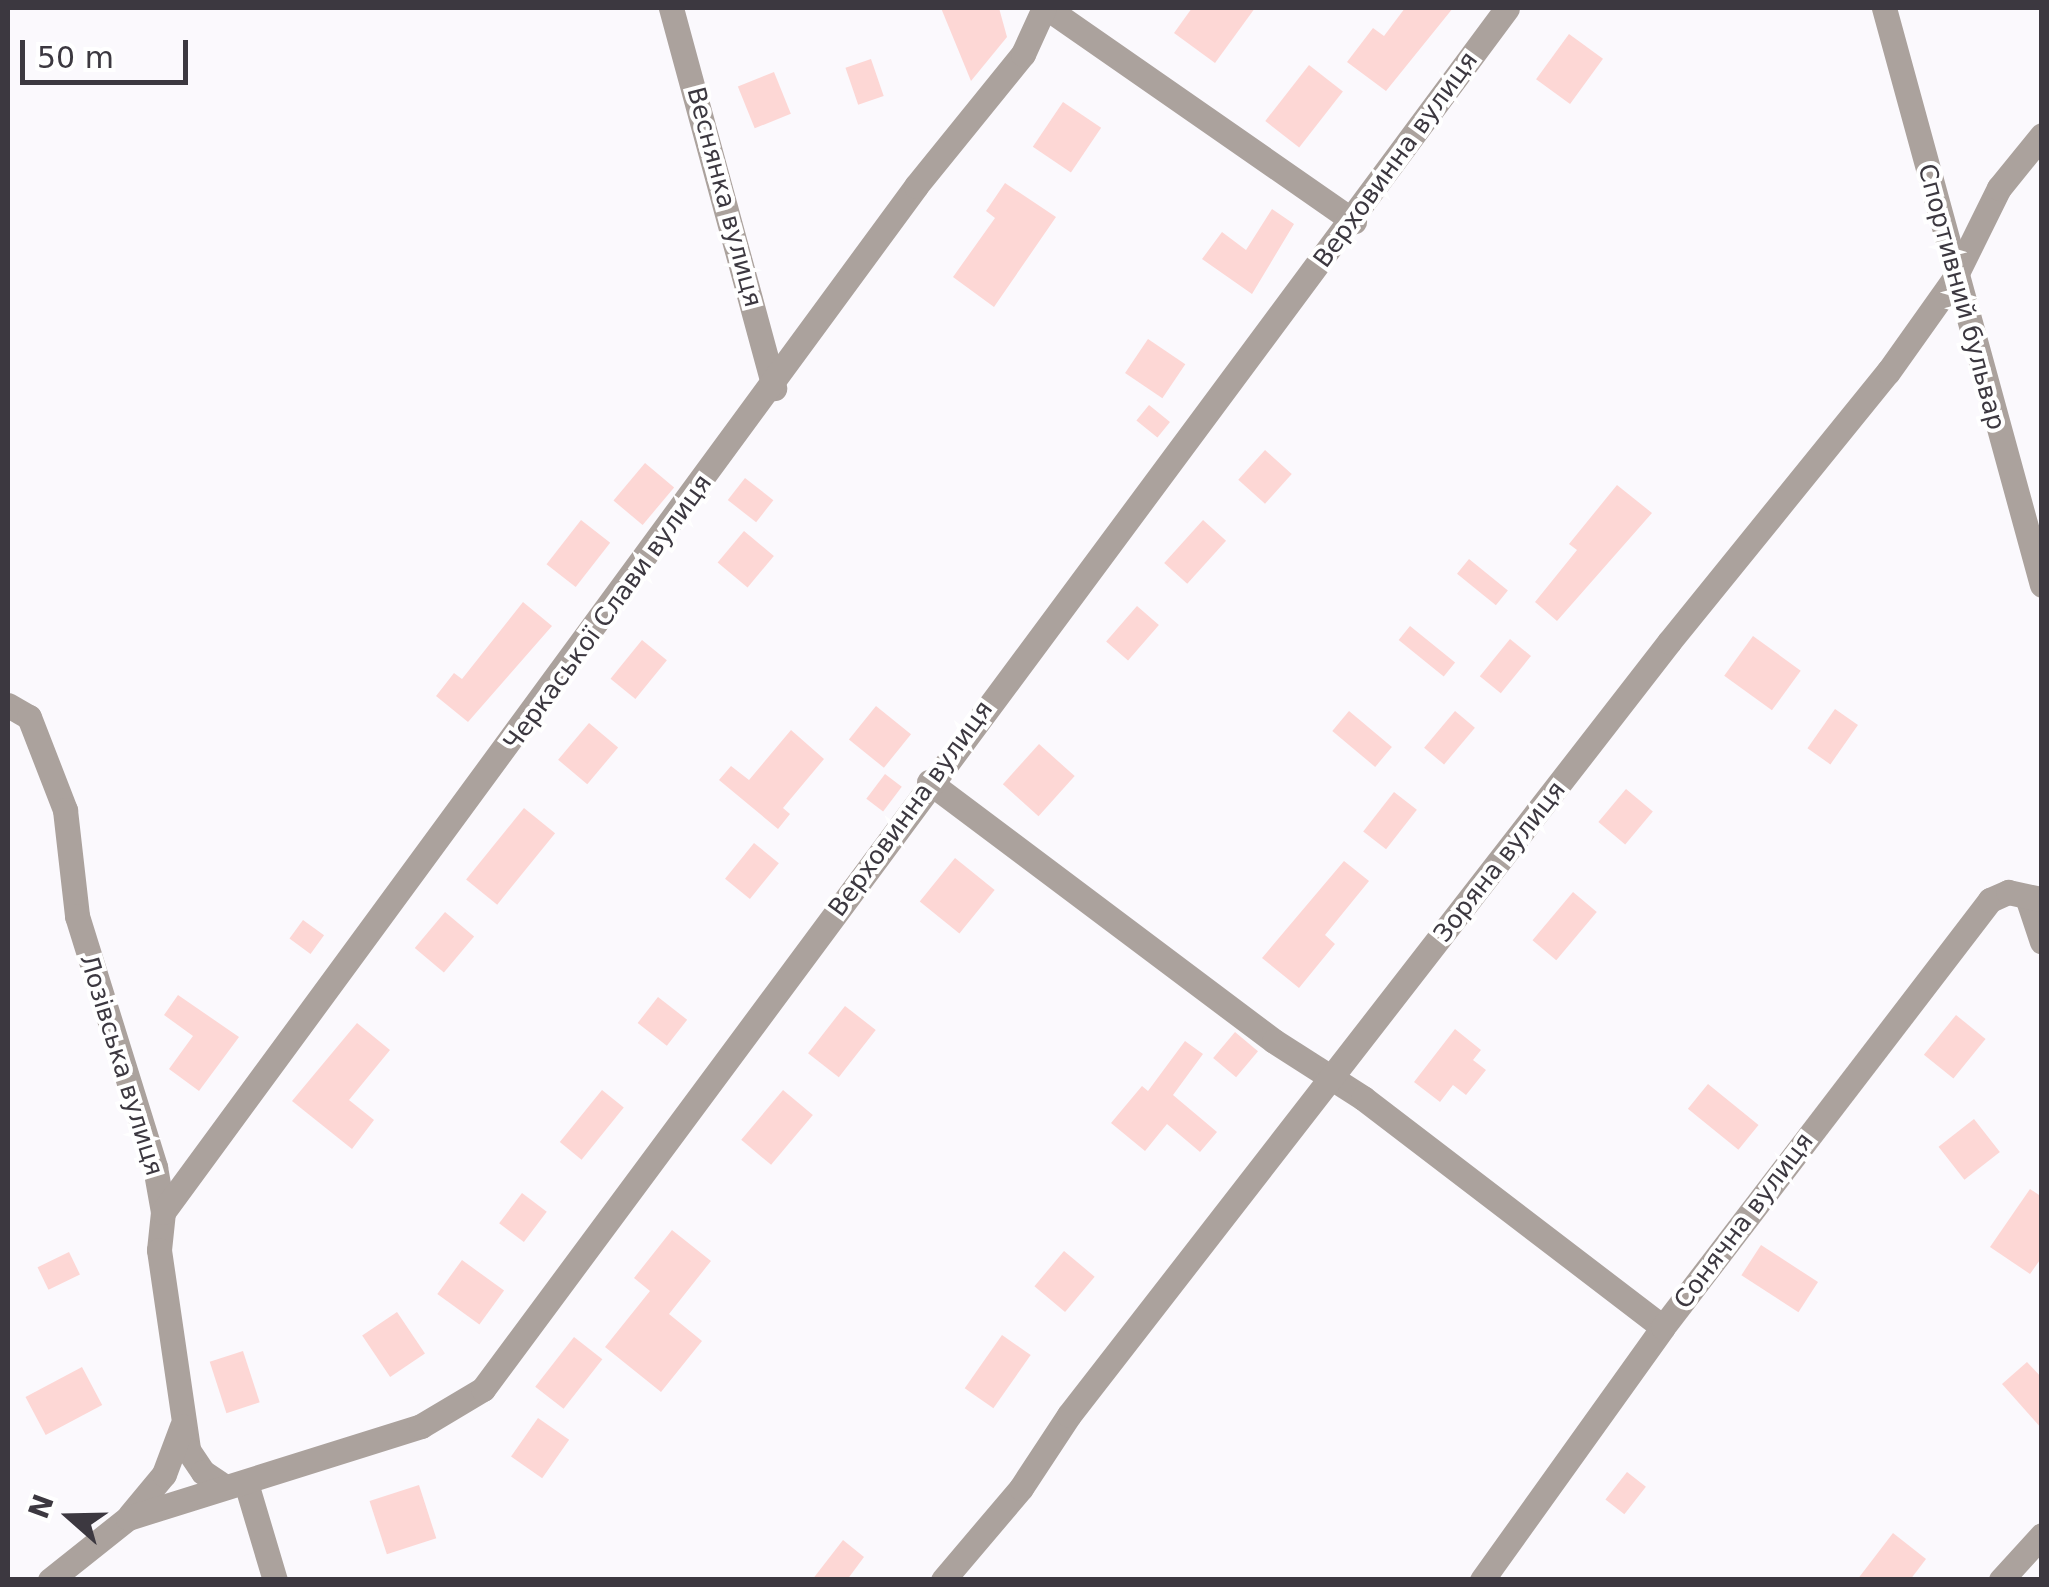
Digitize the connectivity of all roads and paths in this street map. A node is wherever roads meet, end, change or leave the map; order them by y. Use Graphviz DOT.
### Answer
graph roads {
  1 [pos="672,8"];
  2 [pos="1046,8"];
  3 [pos="1507,8"];
  4 [pos="1884,8"];
  5 [pos="2042,135"];
  6 [pos="1354,221"];
  7 [pos="1954,279"];
  8 [pos="774,388"];
  9 [pos="2042,585"];
  10 [pos="8,705"];
  11 [pos="929,782"];
  12 [pos="2034,898"];
  13 [pos="2042,942"];
  14 [pos="1334,1079"];
  15 [pos="164,1212"];
  16 [pos="1663,1327"];
  17 [pos="183,1421"];
  18 [pos="236,1484"];
  19 [pos="128,1518"];
  20 [pos="2042,1535"];
  21 [pos="56,1577"];
  22 [pos="275,1580"];
  23 [pos="943,1580"];
  24 [pos="1482,1580"];
  25 [pos="2002,1580"];
  1 -- 8 [label="street, Веснянка вулиця"];
  2 -- 6 [label="street"];
  2 -- 8 [label="street, Черкаської Слави вулиця"];
  3 -- 6 [label="street, Верховинна вулиця"];
  4 -- 7 [label="street, Спортивний бульвар"];
  5 -- 7 [label="street, Зоряна вулиця"];
  6 -- 11 [label="street, Верховинна вулиця"];
  7 -- 9 [label="street, Спортивний бульвар"];
  7 -- 14 [label="street, Зоряна вулиця"];
  8 -- 15 [label="street, Черкаської Слави вулиця"];
  10 -- 15 [label="street, Лозівська вулиця"];
  11 -- 14 [label="street"];
  11 -- 18 [label="street, Верховинна вулиця"];
  12 -- 13 [label="street"];
  12 -- 16 [label="street, Сонячна вулиця"];
  14 -- 16 [label="street"];
  14 -- 23 [label="street, Зоряна вулиця"];
  15 -- 17 [label="street, Лозівська вулиця"];
  16 -- 24 [label="street, Сонячна вулиця"];
  17 -- 18 [label="street, Лозівська вулиця"];
  17 -- 19 [label="street"];
  18 -- 19 [label="street, Верховинна вулиця"];
  18 -- 22 [label="street"];
  19 -- 21 [label="street"];
  20 -- 25 [label="street"];
}
